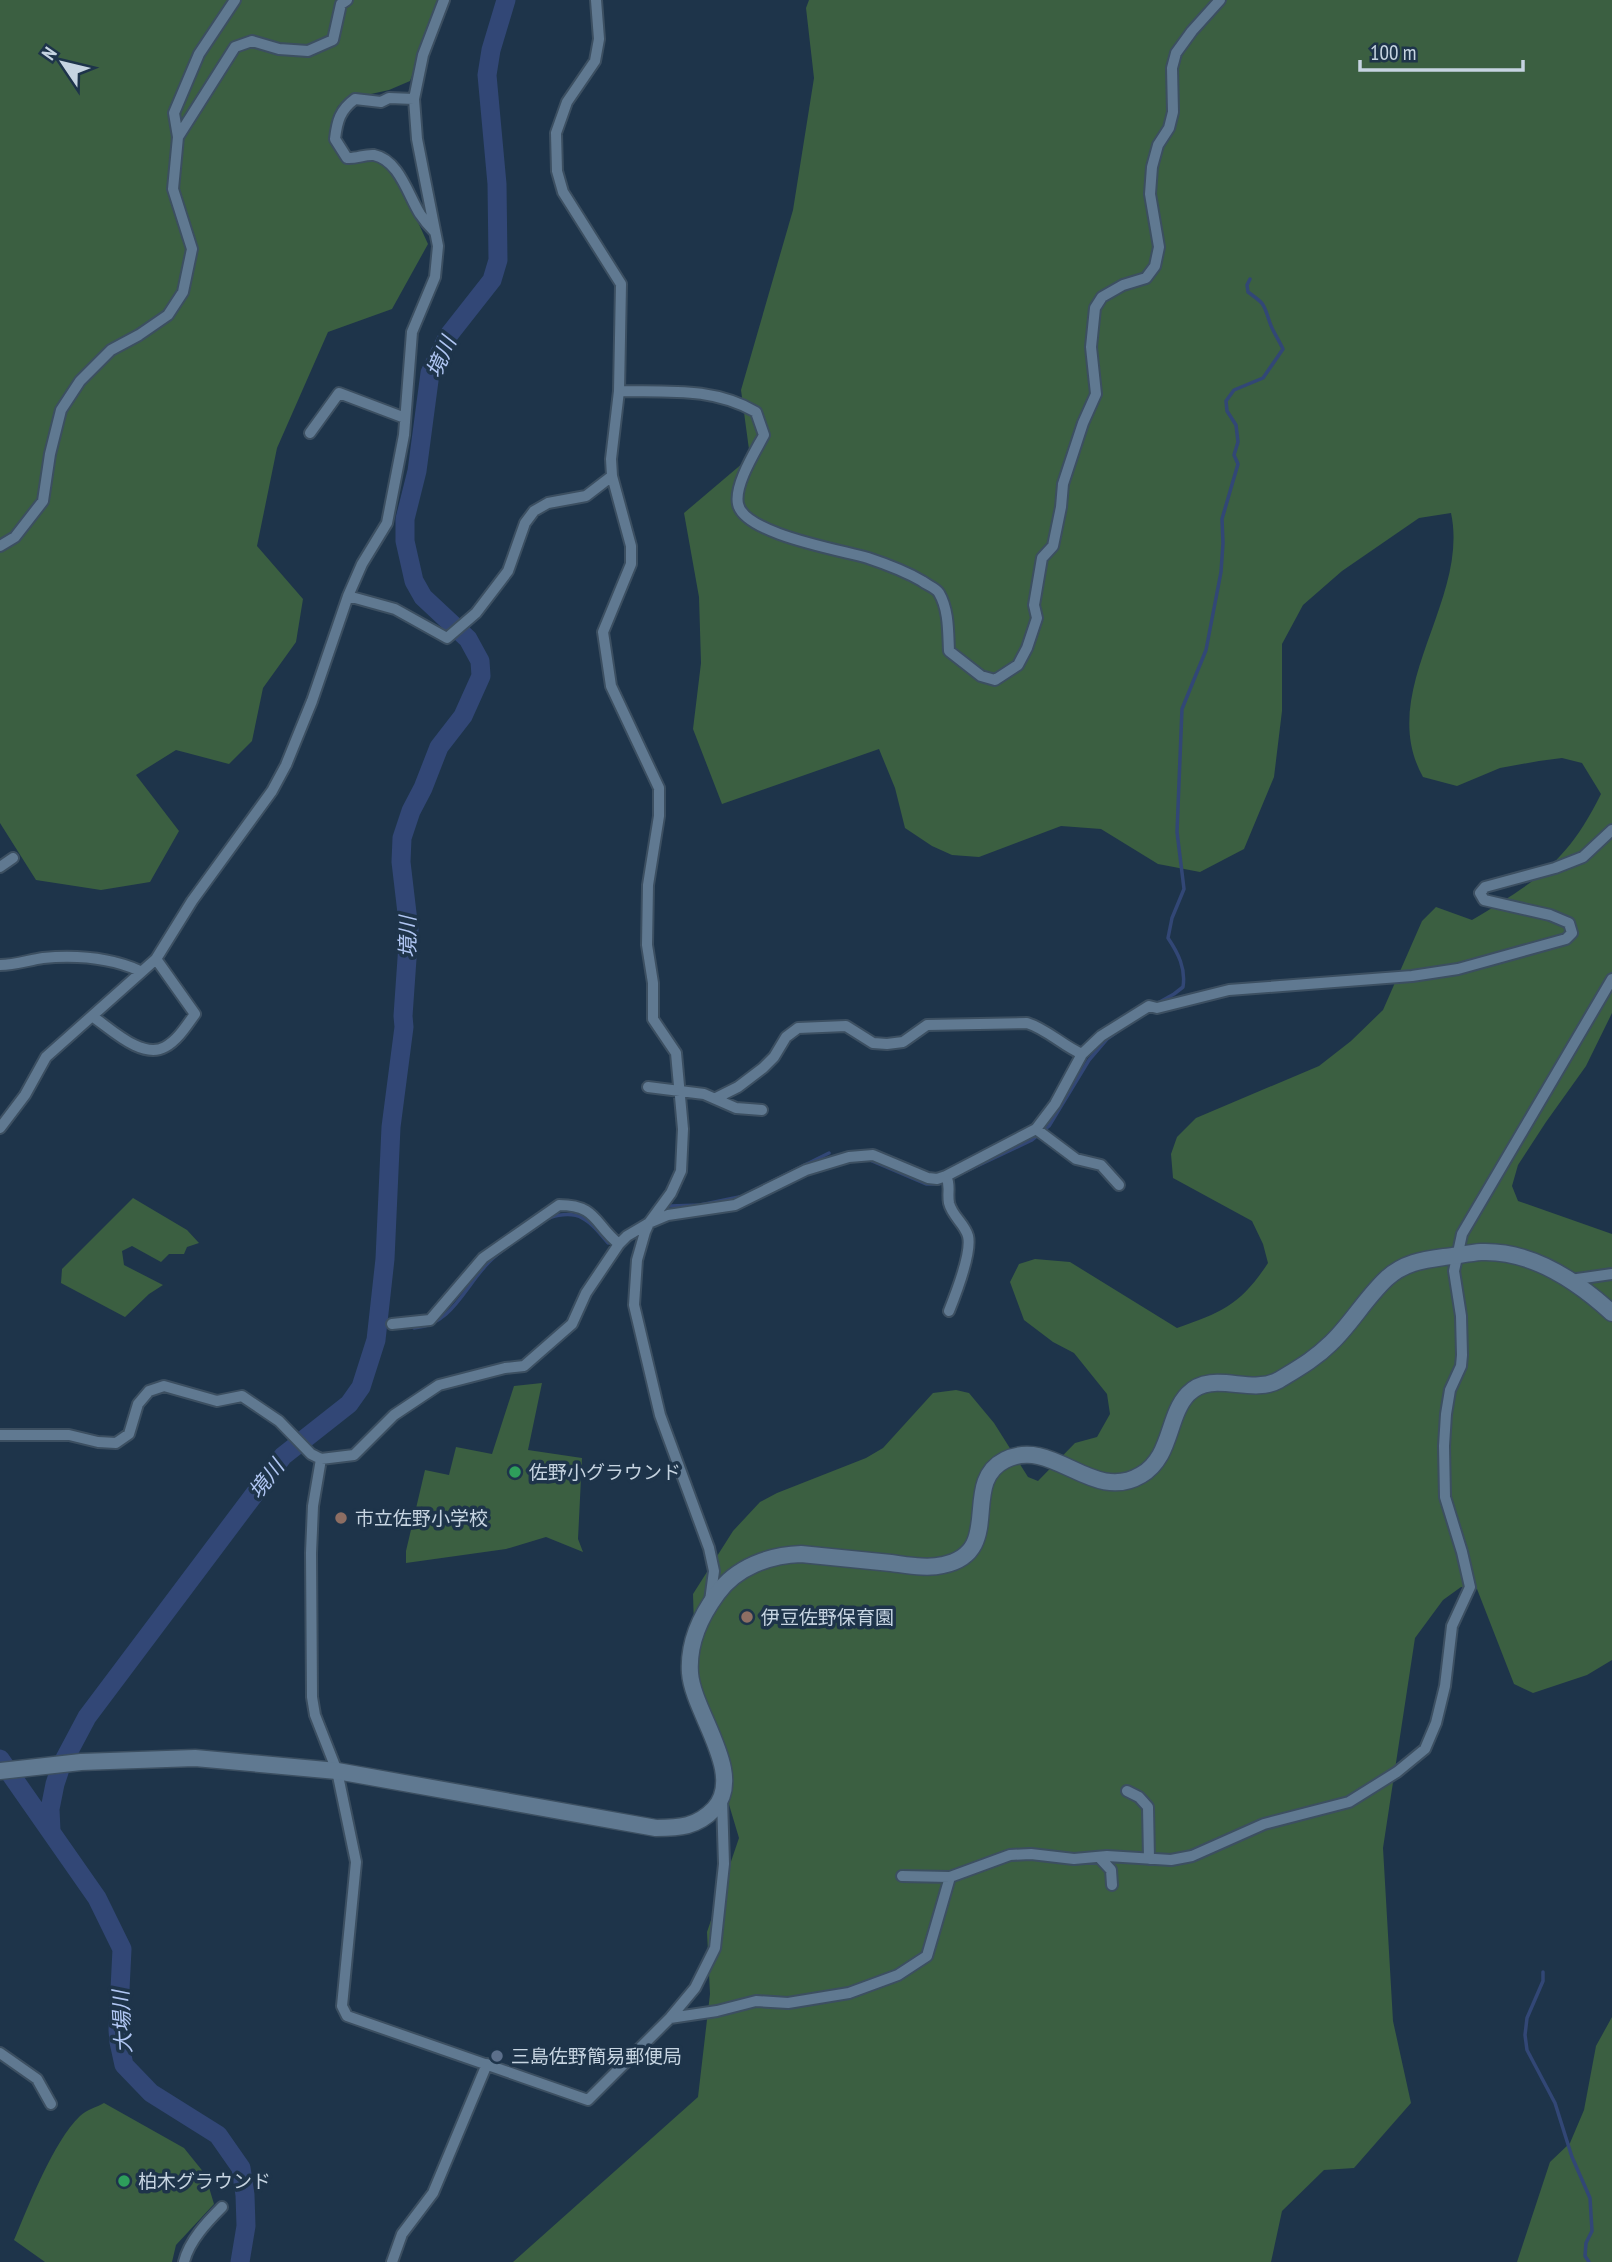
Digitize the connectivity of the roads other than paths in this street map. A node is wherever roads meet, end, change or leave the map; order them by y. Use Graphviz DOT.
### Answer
graph roads {
  1 [pos="235,0"];
  2 [pos="347,0"];
  3 [pos="444,0"];
  4 [pos="597,0"];
  5 [pos="1220,0"];
  6 [pos="414,99"];
  7 [pos="177,137"];
  8 [pos="436,233"];
  9 [pos="619,391"];
  10 [pos="405,418"];
  11 [pos="310,433"];
  12 [pos="612,476"];
  13 [pos="0,546"];
  14 [pos="348,596"];
  15 [pos="1612,830"];
  16 [pos="13,858"];
  17 [pos="0,867"];
  18 [pos="156,959"];
  19 [pos="0,965"];
  20 [pos="140,971"];
  21 [pos="1612,979"];
  22 [pos="92,1016"];
  23 [pos="1082,1054"];
  24 [pos="648,1087"];
  25 [pos="678,1092"];
  26 [pos="716,1098"];
  27 [pos="762,1110"];
  28 [pos="0,1128"];
  29 [pos="1039,1132"];
  30 [pos="947,1179"];
  31 [pos="1119,1185"];
  32 [pos="649,1223"];
  33 [pos="619,1244"];
  34 [pos="1458,1255"];
  35 [pos="1612,1274"];
  36 [pos="1570,1280"];
  37 [pos="949,1311"];
  38 [pos="1612,1313"];
  39 [pos="392,1324"];
  40 [pos="0,1435"];
  41 [pos="316,1456"];
  42 [pos="710,1604"];
  43 [pos="0,1771"];
  44 [pos="337,1771"];
  45 [pos="1127,1791"];
  46 [pos="722,1799"];
  47 [pos="1099,1857"];
  48 [pos="1149,1859"];
  49 [pos="902,1876"];
  50 [pos="950,1877"];
  51 [pos="1112,1885"];
  52 [pos="670,2018"];
  53 [pos="0,2053"];
  54 [pos="487,2064"];
  55 [pos="51,2104"];
  56 [pos="222,2207"];
  57 [pos="184,2262"];
  58 [pos="393,2262"];
  1 -- 7 [label="street"];
  2 -- 7 [label="street"];
  3 -- 6 [label="street"];
  4 -- 9 [label="street"];
  5 -- 9 [label="street"];
  6 -- 8 [label="street"];
  6 -- 8 [label="street"];
  7 -- 13 [label="street"];
  8 -- 10 [label="street"];
  9 -- 12 [label="street"];
  10 -- 11 [label="street"];
  10 -- 14 [label="street"];
  12 -- 14 [label="street"];
  12 -- 25 [label="street"];
  14 -- 18 [label="street"];
  15 -- 23 [label="street"];
  16 -- 17 [label="street"];
  18 -- 20 [label="street"];
  18 -- 22 [label="street"];
  19 -- 20 [label="street"];
  20 -- 22 [label="street"];
  21 -- 34 [label="street"];
  22 -- 28 [label="street"];
  23 -- 26 [label="street"];
  23 -- 29 [label="street"];
  24 -- 25 [label="street"];
  25 -- 26 [label="street"];
  25 -- 32 [label="street"];
  26 -- 27 [label="street"];
  29 -- 30 [label="street"];
  29 -- 31 [label="street"];
  30 -- 32 [label="street"];
  30 -- 37 [label="street"];
  32 -- 33 [label="street"];
  32 -- 42 [label="street"];
  33 -- 39 [label="street"];
  33 -- 41 [label="street"];
  34 -- 36 [label="street"];
  34 -- 42 [label="street"];
  34 -- 48 [label="street"];
  35 -- 36 [label="street"];
  36 -- 38 [label="street"];
  40 -- 41 [label="street"];
  41 -- 44 [label="street"];
  42 -- 46 [label="street"];
  43 -- 44 [label="street"];
  44 -- 46 [label="street"];
  44 -- 54 [label="street"];
  45 -- 48 [label="street"];
  46 -- 52 [label="street"];
  47 -- 48 [label="street"];
  47 -- 50 [label="street"];
  47 -- 51 [label="street"];
  49 -- 50 [label="street"];
  50 -- 52 [label="street"];
  52 -- 54 [label="street"];
  53 -- 55 [label="street"];
  54 -- 58 [label="street"];
  56 -- 57 [label="street"];
}
